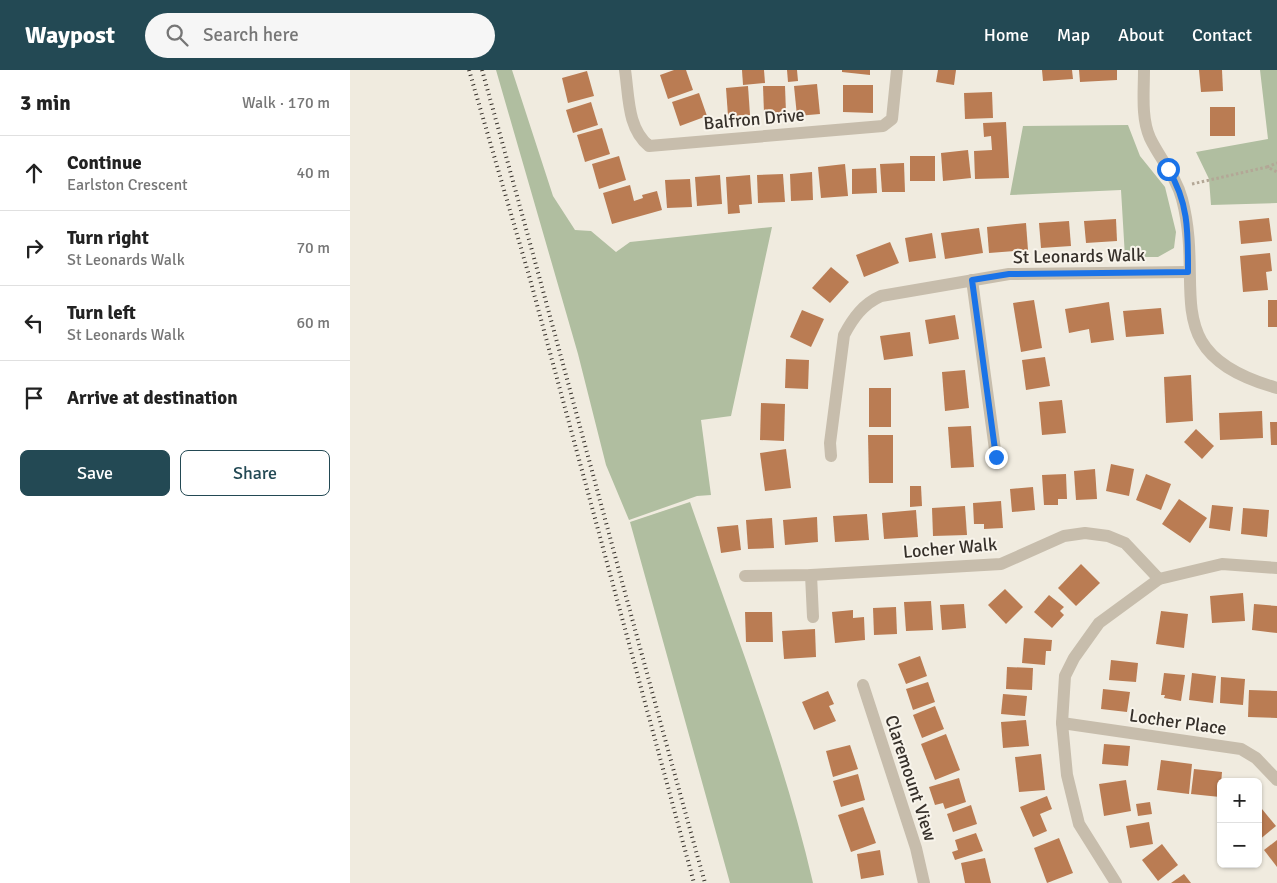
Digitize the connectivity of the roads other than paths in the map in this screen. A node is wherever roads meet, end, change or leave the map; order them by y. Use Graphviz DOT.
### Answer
graph roads {
  1 [pos="625,70"];
  2 [pos="897,70"];
  3 [pos="1144,70"];
  4 [pos="1188,272"];
  5 [pos="972,280"];
  6 [pos="1277,388"];
  7 [pos="827,449"];
  8 [pos="996,457"];
  9 [pos="1277,568"];
  10 [pos="811,575"];
  11 [pos="746,576"];
  12 [pos="1160,579"];
  13 [pos="813,617"];
  14 [pos="863,685"];
  15 [pos="1062,723"];
  16 [pos="1277,780"];
  17 [pos="924,883"];
  18 [pos="1116,883"];
  1 -- 2 [label="street, Balfron Drive"];
  3 -- 4 [label="street"];
  4 -- 5 [label="street, St Leonards Walk"];
  4 -- 6 [label="street"];
  5 -- 7 [label="street, St Leonards Walk"];
  5 -- 8 [label="street"];
  9 -- 12 [label="street"];
  10 -- 11 [label="street, Locher Walk"];
  10 -- 12 [label="street, Locher Walk"];
  10 -- 13 [label="street"];
  12 -- 15 [label="street"];
  14 -- 17 [label="street, Claremount View"];
  15 -- 16 [label="street, Locher Place"];
  15 -- 18 [label="street"];
}
